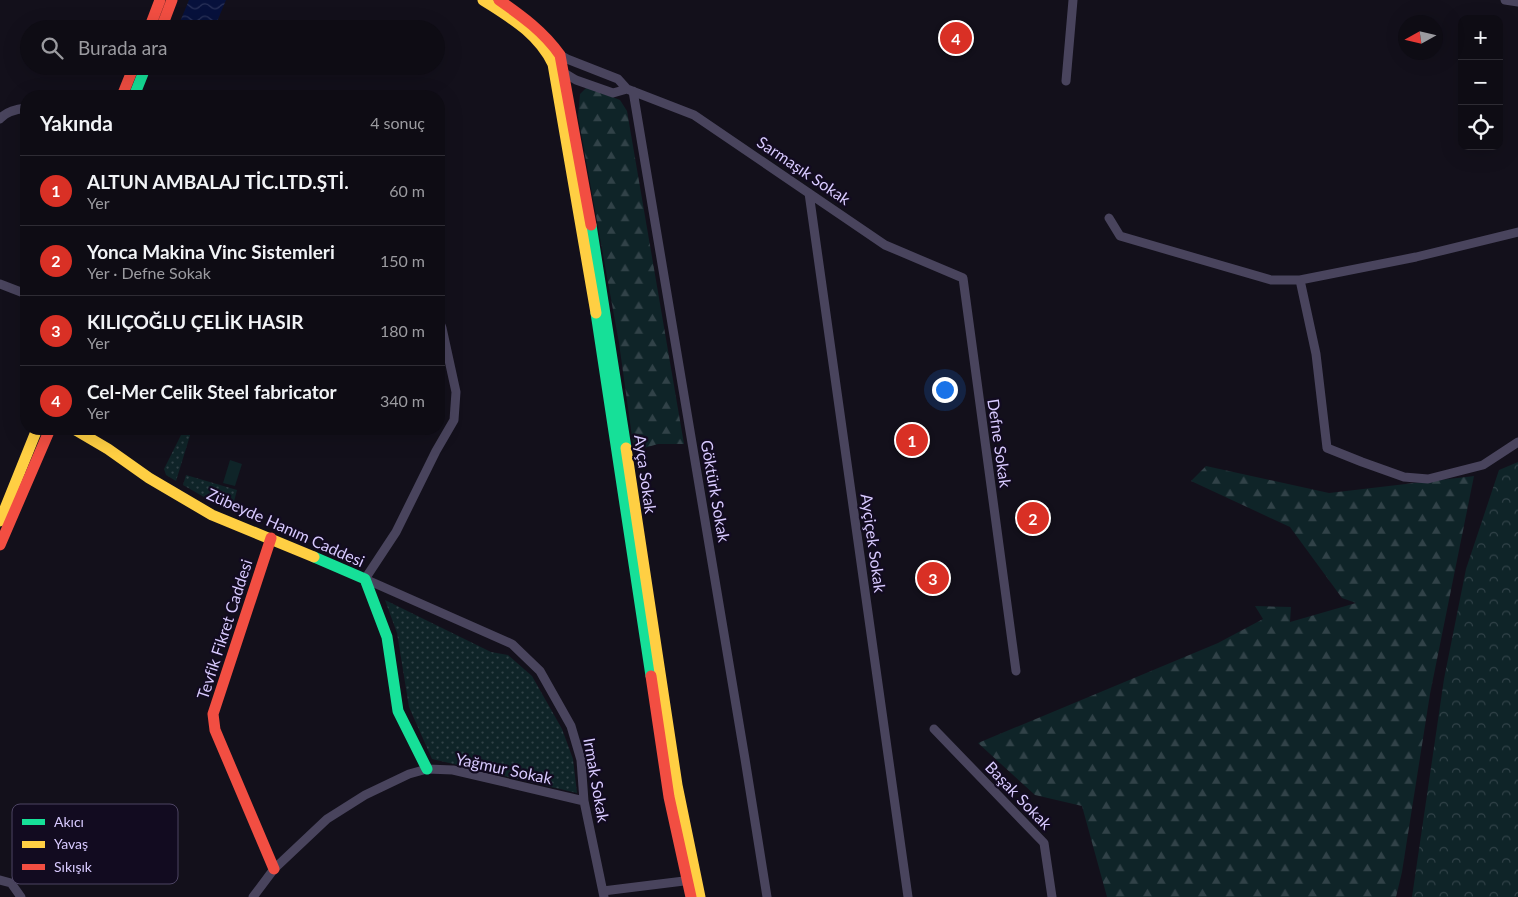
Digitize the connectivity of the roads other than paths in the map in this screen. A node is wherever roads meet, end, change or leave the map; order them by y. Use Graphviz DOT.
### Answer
graph roads {
  1 [pos="160,0"];
  2 [pos="172,0"];
  3 [pos="483,0"];
  4 [pos="499,0"];
  5 [pos="1073,0"];
  6 [pos="1505,0"];
  7 [pos="1518,2"];
  8 [pos="152,20"];
  9 [pos="164,20"];
  10 [pos="554,58"];
  11 [pos="588,68"];
  12 [pos="563,74"];
  13 [pos="130,75"];
  14 [pos="142,75"];
  15 [pos="1066,81"];
  16 [pos="581,82"];
  17 [pos="124,90"];
  18 [pos="136,90"];
  19 [pos="630,90"];
  20 [pos="563,93"];
  21 [pos="20,109"];
  22 [pos="0,119"];
  23 [pos="810,193"];
  24 [pos="1109,218"];
  25 [pos="1518,232"];
  26 [pos="963,278"];
  27 [pos="1300,280"];
  28 [pos="0,284"];
  29 [pos="20,292"];
  30 [pos="445,342"];
  31 [pos="35,435"];
  32 [pos="47,435"];
  33 [pos="84,435"];
  34 [pos="1518,442"];
  35 [pos="629,501"];
  36 [pos="0,520"];
  37 [pos="271,538"];
  38 [pos="0,545"];
  39 [pos="365,579"];
  40 [pos="1016,671"];
  41 [pos="934,729"];
  42 [pos="427,770"];
  43 [pos="584,800"];
  44 [pos="274,868"];
  45 [pos="0,880"];
  46 [pos="692,880"];
  47 [pos="603,894"];
  48 [pos="21,897"];
  49 [pos="253,897"];
  50 [pos="691,897"];
  51 [pos="700,897"];
  52 [pos="767,897"];
  53 [pos="908,897"];
  54 [pos="1052,897"];
  1 -- 8 [label="street"];
  2 -- 9 [label="street"];
  3 -- 10 [label="street, Sarmaşık Sokak"];
  4 -- 10 [label="street, Sarmaşık Sokak"];
  5 -- 15 [label="street"];
  6 -- 7 [label="street"];
  10 -- 11 [label="street, Sarmaşık Sokak"];
  10 -- 12 [label="street, Ayça Sokak"];
  10 -- 20 [label="street, Ayça Sokak"];
  11 -- 12 [label="street"];
  11 -- 19 [label="street, Sarmaşık Sokak"];
  12 -- 16 [label="street, Sarmaşık Sokak"];
  12 -- 20 [label="street, Ayça Sokak"];
  13 -- 17 [label="street"];
  14 -- 18 [label="street"];
  16 -- 19 [label="street, Sarmaşık Sokak"];
  16 -- 20 [label="street"];
  19 -- 23 [label="street, Sarmaşık Sokak"];
  19 -- 52 [label="street, Göktürk Sokak"];
  20 -- 35 [label="street, Ayça Sokak"];
  21 -- 22 [label="street"];
  23 -- 26 [label="street, Sarmaşık Sokak"];
  23 -- 53 [label="street, Ayçiçek Sokak"];
  24 -- 27 [label="street"];
  25 -- 27 [label="street"];
  26 -- 40 [label="street, Defne Sokak"];
  27 -- 34 [label="street"];
  28 -- 29 [label="street"];
  30 -- 39 [label="street"];
  31 -- 36 [label="street"];
  32 -- 38 [label="street"];
  33 -- 37 [label="street, Zübeyde Hanım Caddesi"];
  35 -- 46 [label="street, Ayça Sokak"];
  35 -- 46 [label="street, Ayça Sokak"];
  37 -- 39 [label="street, Zübeyde Hanım Caddesi"];
  37 -- 44 [label="street, Tevfik Fikret Caddesi"];
  39 -- 42 [label="street, Zübeyde Hanım Caddesi"];
  39 -- 43 [label="street, Irmak Sokak"];
  41 -- 54 [label="street, Başak Sokak"];
  42 -- 43 [label="street, Yağmur Sokak"];
  42 -- 44 [label="street, Yağmur Sokak"];
  43 -- 47 [label="street, Irmak Sokak"];
  44 -- 49 [label="street, Yağmur Sokak"];
  45 -- 48 [label="street"];
  46 -- 47 [label="street"];
  46 -- 50 [label="street"];
  46 -- 51 [label="street, Ayça Sokak"];
}
